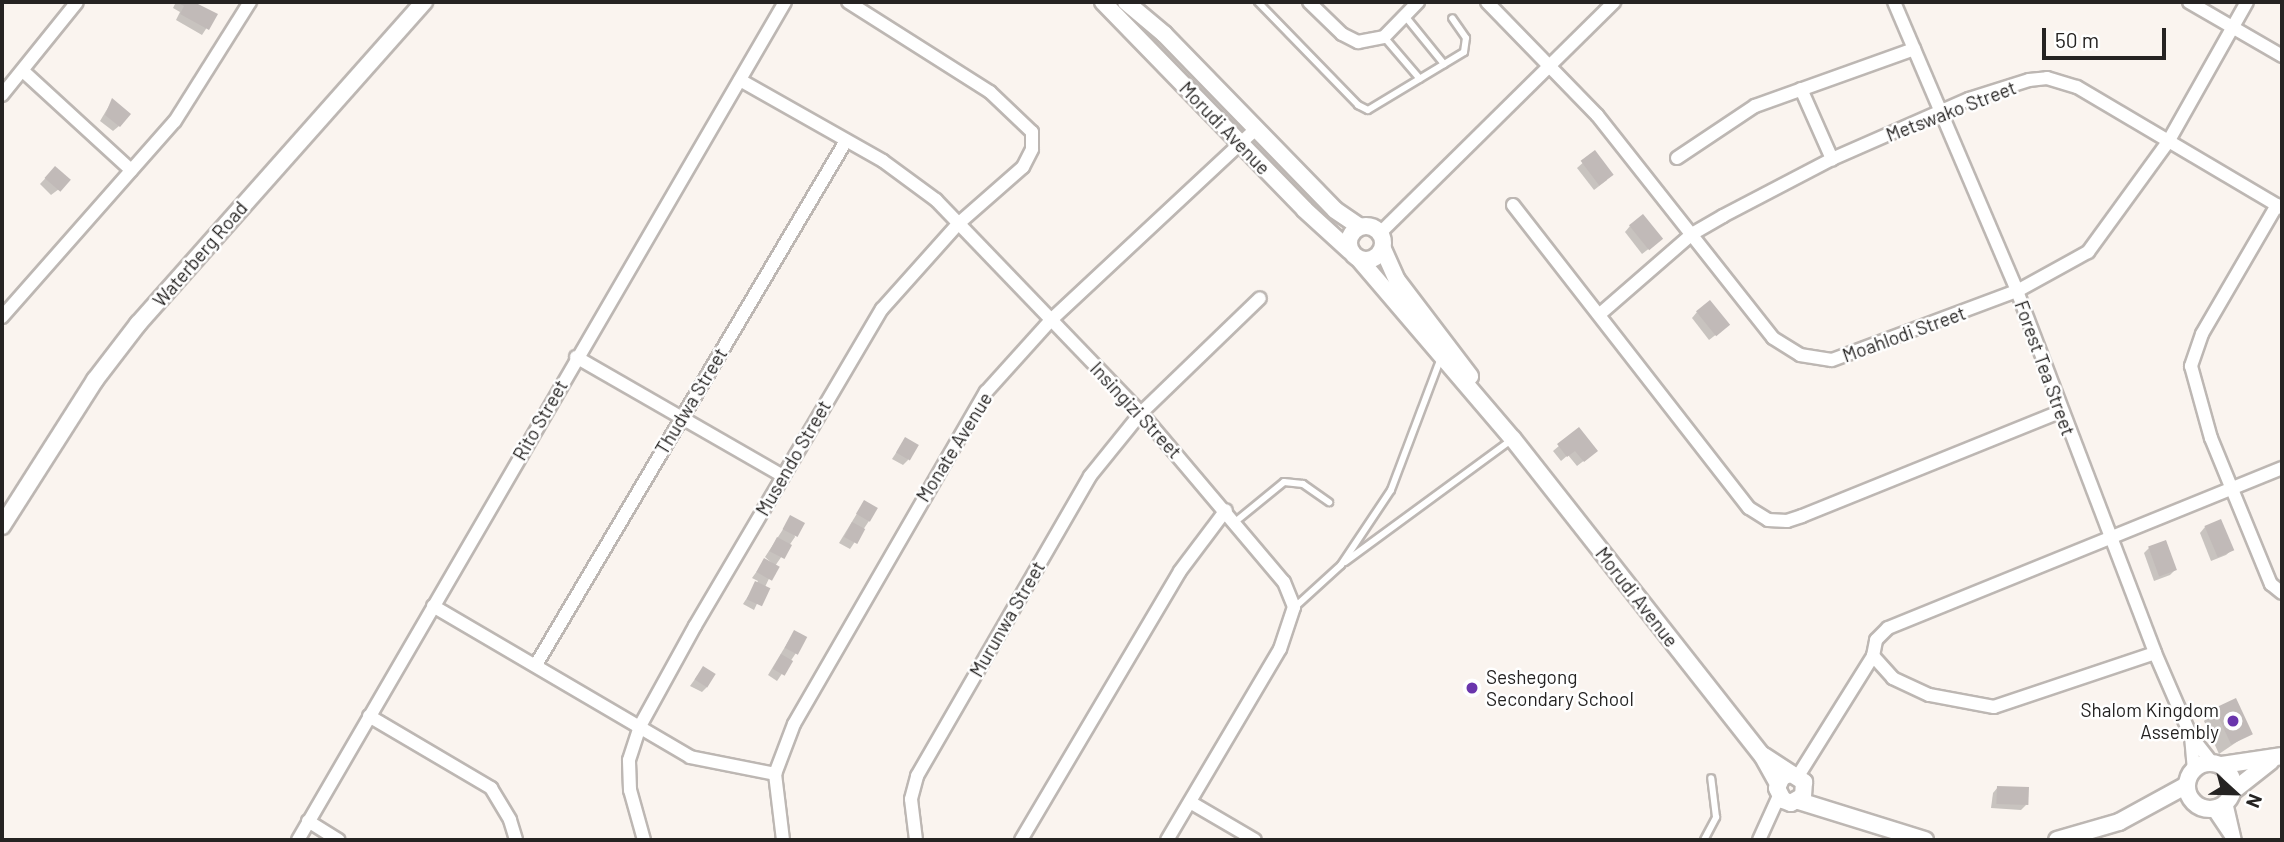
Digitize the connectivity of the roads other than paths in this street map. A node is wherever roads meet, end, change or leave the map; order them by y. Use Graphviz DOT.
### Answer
graph roads {
  1 [pos="77,2"];
  2 [pos="250,2"];
  3 [pos="424,2"];
  4 [pos="785,2"];
  5 [pos="848,2"];
  6 [pos="1102,2"];
  7 [pos="1126,2"];
  8 [pos="1258,2"];
  9 [pos="1309,2"];
  10 [pos="1418,2"];
  11 [pos="1487,2"];
  12 [pos="1614,2"];
  13 [pos="1894,2"];
  14 [pos="2189,2"];
  15 [pos="2247,2"];
  16 [pos="1405,16"];
  17 [pos="1452,18"];
  18 [pos="2233,27"];
  19 [pos="1384,37"];
  20 [pos="1914,49"];
  21 [pos="2282,56"];
  22 [pos="1444,64"];
  23 [pos="1551,65"];
  24 [pos="23,71"];
  25 [pos="1420,79"];
  26 [pos="740,80"];
  27 [pos="1801,89"];
  28 [pos="2,95"];
  29 [pos="1940,112"];
  30 [pos="1255,130"];
  31 [pos="846,141"];
  32 [pos="2168,142"];
  33 [pos="1240,144"];
  34 [pos="1677,158"];
  35 [pos="1832,159"];
  36 [pos="131,170"];
  37 [pos="1513,205"];
  38 [pos="2280,206"];
  39 [pos="958,224"];
  40 [pos="1360,227"];
  41 [pos="1692,234"];
  42 [pos="1381,241"];
  43 [pos="1354,255"];
  44 [pos="2017,291"];
  45 [pos="1260,298"];
  46 [pos="1600,314"];
  47 [pos="2,317"];
  48 [pos="1052,319"];
  49 [pos="576,356"];
  50 [pos="1442,356"];
  51 [pos="2060,412"];
  52 [pos="1141,414"];
  53 [pos="682,416"];
  54 [pos="1513,439"];
  55 [pos="2282,468"];
  56 [pos="782,476"];
  57 [pos="2232,487"];
  58 [pos="1329,502"];
  59 [pos="1227,510"];
  60 [pos="1235,522"];
  61 [pos="2,526"];
  62 [pos="2110,538"];
  63 [pos="1341,565"];
  64 [pos="2282,593"];
  65 [pos="433,606"];
  66 [pos="1294,607"];
  67 [pos="2155,653"];
  68 [pos="1874,656"];
  69 [pos="537,663"];
  70 [pos="369,716"];
  71 [pos="640,726"];
  72 [pos="2190,736"];
  73 [pos="2278,757"];
  74 [pos="2216,764"];
  75 [pos="2194,769"];
  76 [pos="775,774"];
  77 [pos="1711,778"];
  78 [pos="2187,785"];
  79 [pos="1792,788"];
  80 [pos="2224,801"];
  81 [pos="1190,802"];
  82 [pos="2194,802"];
  83 [pos="2152,806"];
  84 [pos="308,821"];
  85 [pos="298,840"];
  86 [pos="338,840"];
  87 [pos="516,840"];
  88 [pos="644,840"];
  89 [pos="783,840"];
  90 [pos="916,840"];
  91 [pos="1021,840"];
  92 [pos="1167,840"];
  93 [pos="1255,840"];
  94 [pos="1704,840"];
  95 [pos="1759,840"];
  96 [pos="1925,840"];
  97 [pos="2057,840"];
  98 [pos="2235,840"];
  1 -- 24 [label="street"];
  2 -- 36 [label="street"];
  3 -- 61 [label="street, Waterberg Road"];
  4 -- 26 [label="street, Rito Street"];
  5 -- 39 [label="street, Musendo Street"];
  6 -- 33 [label="street, Morudi Avenue"];
  7 -- 30 [label="street, Morudi Avenue"];
  8 -- 25 [label="lane"];
  9 -- 19 [label="street"];
  10 -- 16 [label="street"];
  11 -- 23 [label="street, Moahlodi Street"];
  12 -- 23 [label="street"];
  13 -- 20 [label="street, Forest Tea Street"];
  14 -- 18 [label="street"];
  15 -- 18 [label="street, Moahlodi Street"];
  16 -- 19 [label="street"];
  16 -- 22 [label="lane"];
  17 -- 22 [label="lane"];
  18 -- 21 [label="street"];
  18 -- 32 [label="street, Moahlodi Street"];
  19 -- 25 [label="lane"];
  20 -- 27 [label="street"];
  20 -- 29 [label="street, Forest Tea Street"];
  22 -- 25 [label="lane"];
  23 -- 41 [label="street, Moahlodi Street"];
  23 -- 42 [label="street"];
  24 -- 28 [label="street"];
  24 -- 36 [label="street"];
  26 -- 31 [label="street, Insingizi Street"];
  26 -- 49 [label="street, Rito Street"];
  27 -- 34 [label="street"];
  27 -- 35 [label="street"];
  29 -- 32 [label="street, Metswako Street"];
  29 -- 35 [label="street, Metswako Street"];
  29 -- 44 [label="street, Forest Tea Street"];
  30 -- 33 [label="street, Monate Avenue"];
  30 -- 40 [label="street, Morudi Avenue"];
  31 -- 39 [label="street, Insingizi Street"];
  31 -- 53 [label="street, Thudwa Street"];
  32 -- 38 [label="street, Metswako Street"];
  32 -- 44 [label="street, Moahlodi Street"];
  33 -- 43 [label="street, Morudi Avenue"];
  33 -- 48 [label="street, Monate Avenue"];
  35 -- 41 [label="street, Metswako Street"];
  36 -- 47 [label="street"];
  37 -- 46 [label="street"];
  38 -- 57 [label="street"];
  39 -- 48 [label="street, Insingizi Street"];
  39 -- 56 [label="street, Musendo Street"];
  40 -- 42 [label="street, Morudi Avenue"];
  40 -- 43 [label="street"];
  41 -- 44 [label="street, Moahlodi Street"];
  41 -- 46 [label="street, Metswako Street"];
  42 -- 43 [label="street"];
  42 -- 54 [label="street, Morudi Avenue"];
  43 -- 50 [label="street, Morudi Avenue"];
  44 -- 51 [label="street, Forest Tea Street"];
  45 -- 52 [label="street, Murunwa Street"];
  46 -- 51 [label="street"];
  48 -- 52 [label="street, Insingizi Street"];
  48 -- 76 [label="street, Monate Avenue"];
  49 -- 53 [label="street"];
  49 -- 65 [label="street, Rito Street"];
  50 -- 54 [label="street, Morudi Avenue"];
  50 -- 63 [label="lane"];
  51 -- 62 [label="street, Forest Tea Street"];
  52 -- 59 [label="street, Insingizi Street"];
  52 -- 90 [label="street, Murunwa Street"];
  53 -- 56 [label="street"];
  53 -- 69 [label="street, Thudwa Street"];
  54 -- 63 [label="lane"];
  54 -- 79 [label="street, Morudi Avenue"];
  55 -- 57 [label="street"];
  56 -- 71 [label="street, Musendo Street"];
  57 -- 62 [label="street"];
  57 -- 64 [label="street"];
  58 -- 60 [label="lane"];
  59 -- 60 [label="street, Insingizi Street"];
  59 -- 91 [label="street"];
  60 -- 66 [label="street, Insingizi Street"];
  62 -- 67 [label="street, Forest Tea Street"];
  62 -- 68 [label="street"];
  63 -- 66 [label="lane"];
  65 -- 69 [label="street"];
  65 -- 70 [label="street, Rito Street"];
  66 -- 81 [label="street"];
  67 -- 68 [label="street"];
  67 -- 72 [label="street, Forest Tea Street"];
  68 -- 79 [label="street"];
  69 -- 71 [label="street"];
  70 -- 84 [label="street, Rito Street"];
  70 -- 87 [label="street"];
  71 -- 76 [label="street"];
  71 -- 88 [label="street, Musendo Street"];
  72 -- 74 [label="street, Forest Tea Street"];
  72 -- 75 [label="street, Forest Tea Street"];
  73 -- 74 [label="street"];
  73 -- 80 [label="street"];
  74 -- 75 [label="street"];
  74 -- 80 [label="street"];
  75 -- 78 [label="street"];
  76 -- 89 [label="street, Monate Avenue"];
  77 -- 94 [label="lane"];
  78 -- 82 [label="street"];
  78 -- 83 [label="street"];
  79 -- 95 [label="street"];
  79 -- 96 [label="street, Morudi Avenue"];
  80 -- 82 [label="street"];
  80 -- 98 [label="street"];
  81 -- 92 [label="street"];
  81 -- 93 [label="street"];
  82 -- 83 [label="street"];
  83 -- 97 [label="street"];
  84 -- 85 [label="street, Rito Street"];
  84 -- 86 [label="street"];
}
